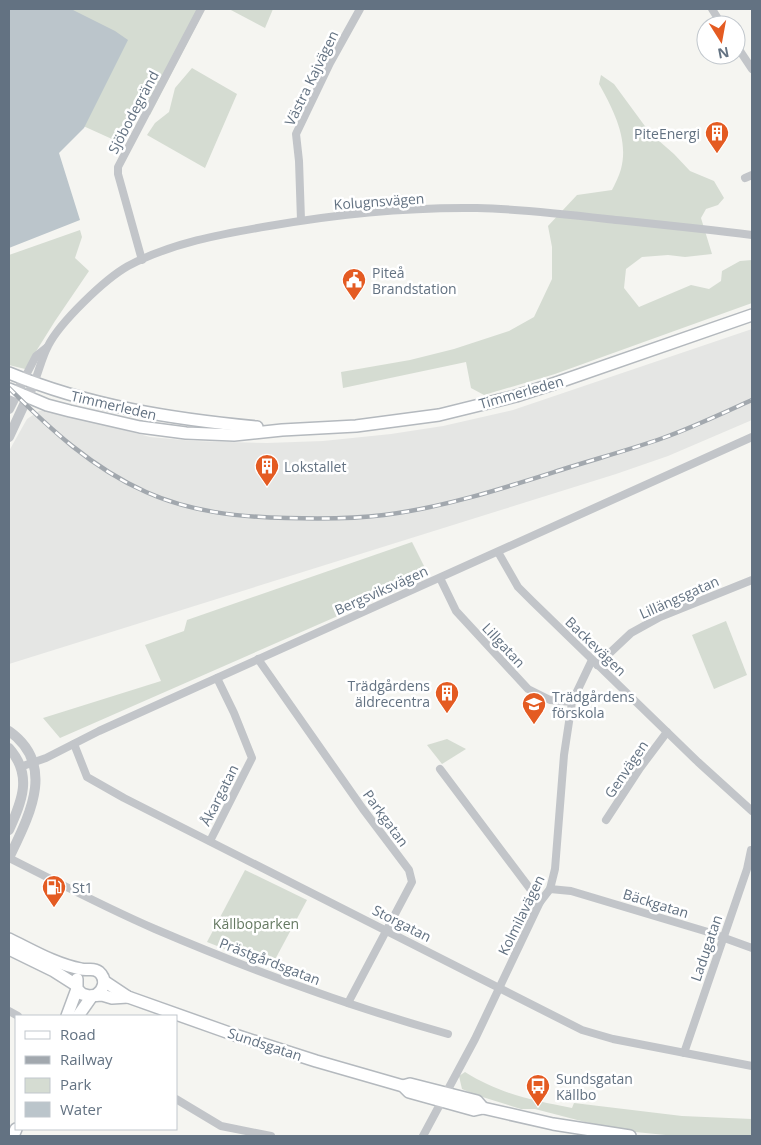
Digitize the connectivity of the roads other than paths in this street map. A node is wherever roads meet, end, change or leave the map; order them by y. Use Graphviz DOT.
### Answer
graph roads {
  1 [pos="201,9"];
  2 [pos="360,9"];
  3 [pos="301,220"];
  4 [pos="752,235"];
  5 [pos="142,260"];
  6 [pos="752,315"];
  7 [pos="9,372"];
  8 [pos="29,381"];
  9 [pos="13,391"];
  10 [pos="28,397"];
  11 [pos="9,408"];
  12 [pos="282,430"];
  13 [pos="9,437"];
  14 [pos="752,437"];
  15 [pos="498,552"];
  16 [pos="440,578"];
  17 [pos="752,580"];
  18 [pos="258,659"];
  19 [pos="595,662"];
  20 [pos="217,678"];
  21 [pos="572,702"];
  22 [pos="9,731"];
  23 [pos="667,732"];
  24 [pos="74,744"];
  25 [pos="9,748"];
  26 [pos="33,762"];
  27 [pos="20,765"];
  28 [pos="440,769"];
  29 [pos="752,811"];
  30 [pos="606,820"];
  31 [pos="9,830"];
  32 [pos="210,841"];
  33 [pos="751,850"];
  34 [pos="9,858"];
  35 [pos="550,888"];
  36 [pos="540,902"];
  37 [pos="387,931"];
  38 [pos="723,937"];
  39 [pos="9,939"];
  40 [pos="752,948"];
  41 [pos="9,949"];
  42 [pos="84,970"];
  43 [pos="104,981"];
  44 [pos="77,987"];
  45 [pos="500,988"];
  46 [pos="94,996"];
  47 [pos="128,996"];
  48 [pos="348,1003"];
  49 [pos="68,1015"];
  50 [pos="79,1015"];
  51 [pos="448,1034"];
  52 [pos="684,1053"];
  53 [pos="752,1066"];
  54 [pos="443,1097"];
  55 [pos="178,1100"];
  56 [pos="271,1136"];
  57 [pos="423,1136"];
  58 [pos="630,1136"];
  1 -- 5 [label="street, Sjöbodegränd"];
  2 -- 3 [label="street, Västra Kajvägen"];
  3 -- 4 [label="street, Kolugnsvägen"];
  3 -- 5 [label="street, Kolugnsvägen"];
  5 -- 8 [label="street, Kolugnsvägen"];
  6 -- 12 [label="main road, Timmerleden"];
  7 -- 8 [label="main road, Timmerleden"];
  8 -- 9 [label="street"];
  8 -- 10 [label="street"];
  8 -- 12 [label="main road, Timmerleden"];
  9 -- 10 [label="main road, Timmerleden"];
  9 -- 11 [label="street"];
  10 -- 12 [label="main road, Timmerleden"];
  10 -- 13 [label="street"];
  14 -- 15 [label="street, Bergsviksvägen"];
  15 -- 16 [label="street, Bergsviksvägen"];
  15 -- 19 [label="street, Backevägen"];
  16 -- 18 [label="street, Bergsviksvägen"];
  16 -- 21 [label="street, Lillgatan"];
  17 -- 19 [label="street, Lillängsgatan"];
  18 -- 20 [label="street, Bergsviksvägen"];
  18 -- 37 [label="street, Parkgatan"];
  19 -- 21 [label="street, Kolmilavägen"];
  19 -- 23 [label="street, Backevägen"];
  20 -- 24 [label="street, Bergsviksvägen"];
  20 -- 32 [label="street, Åkargatan"];
  21 -- 35 [label="street, Kolmilavägen"];
  22 -- 26 [label="street"];
  23 -- 29 [label="street, Backevägen"];
  23 -- 30 [label="street, Genvägen"];
  24 -- 26 [label="street, Bergsviksvägen"];
  24 -- 32 [label="street, Storgatan"];
  25 -- 27 [label="street"];
  26 -- 27 [label="street, Bergsviksvägen"];
  26 -- 34 [label="street"];
  27 -- 31 [label="street"];
  28 -- 36 [label="street"];
  32 -- 37 [label="street, Storgatan"];
  33 -- 38 [label="street, Ladugatan"];
  34 -- 48 [label="street, Prästgårdsgatan"];
  35 -- 36 [label="street, Kolmilavägen"];
  35 -- 38 [label="street, Bäckgatan"];
  36 -- 45 [label="street, Kolmilavägen"];
  37 -- 45 [label="street, Storgatan"];
  37 -- 48 [label="street, Parkgatan"];
  38 -- 40 [label="street, Bäckgatan"];
  38 -- 52 [label="street, Ladugatan"];
  39 -- 42 [label="main road, Sundsgatan"];
  41 -- 44 [label="main road, Sundsgatan"];
  42 -- 43 [label="main road, Sundsgatan"];
  42 -- 44 [label="main road"];
  43 -- 46 [label="main road"];
  43 -- 47 [label="main road, Sundsgatan"];
  44 -- 46 [label="main road, Sundsgatan"];
  44 -- 49 [label="main road"];
  45 -- 52 [label="street, Storgatan"];
  45 -- 54 [label="street, Kolmilavägen"];
  46 -- 47 [label="main road, Sundsgatan"];
  46 -- 50 [label="main road"];
  47 -- 54 [label="main road, Sundsgatan"];
  48 -- 51 [label="street, Prästgårdsgatan"];
  52 -- 53 [label="street, Storgatan"];
  54 -- 57 [label="street, Kolmilavägen"];
  54 -- 58 [label="main road, Sundsgatan"];
  55 -- 56 [label="street"];
}
